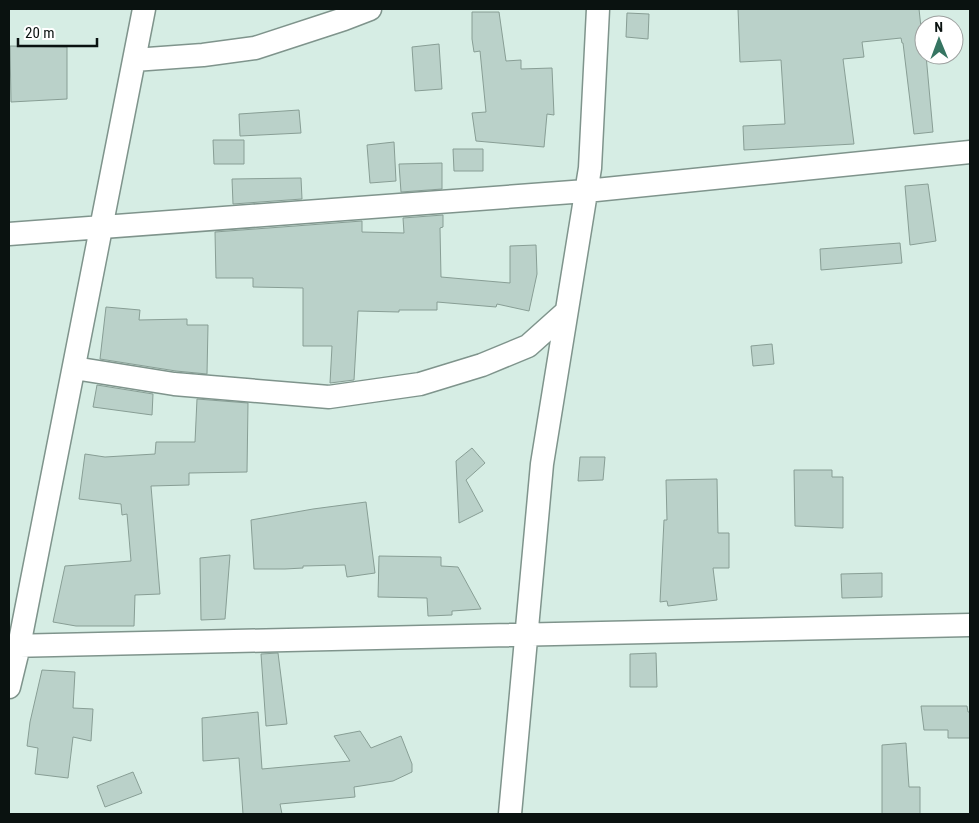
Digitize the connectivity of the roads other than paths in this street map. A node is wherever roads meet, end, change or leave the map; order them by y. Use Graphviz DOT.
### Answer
graph roads {
  1 [pos="144,9"];
  2 [pos="370,9"];
  3 [pos="598,9"];
  4 [pos="134,60"];
  5 [pos="970,152"];
  6 [pos="586,191"];
  7 [pos="102,227"];
  8 [pos="9,234"];
  9 [pos="566,312"];
  10 [pos="74,368"];
  11 [pos="970,626"];
  12 [pos="526,635"];
  13 [pos="14,646"];
  14 [pos="9,687"];
  15 [pos="510,814"];
  1 -- 4 [label="street"];
  2 -- 4 [label="street"];
  3 -- 6 [label="street"];
  4 -- 7 [label="street"];
  5 -- 6 [label="street"];
  6 -- 7 [label="street"];
  6 -- 9 [label="street"];
  7 -- 8 [label="street"];
  7 -- 10 [label="street"];
  9 -- 10 [label="street"];
  9 -- 12 [label="street"];
  10 -- 13 [label="street"];
  11 -- 12 [label="street"];
  12 -- 13 [label="street"];
  12 -- 15 [label="street"];
  13 -- 14 [label="street"];
}
